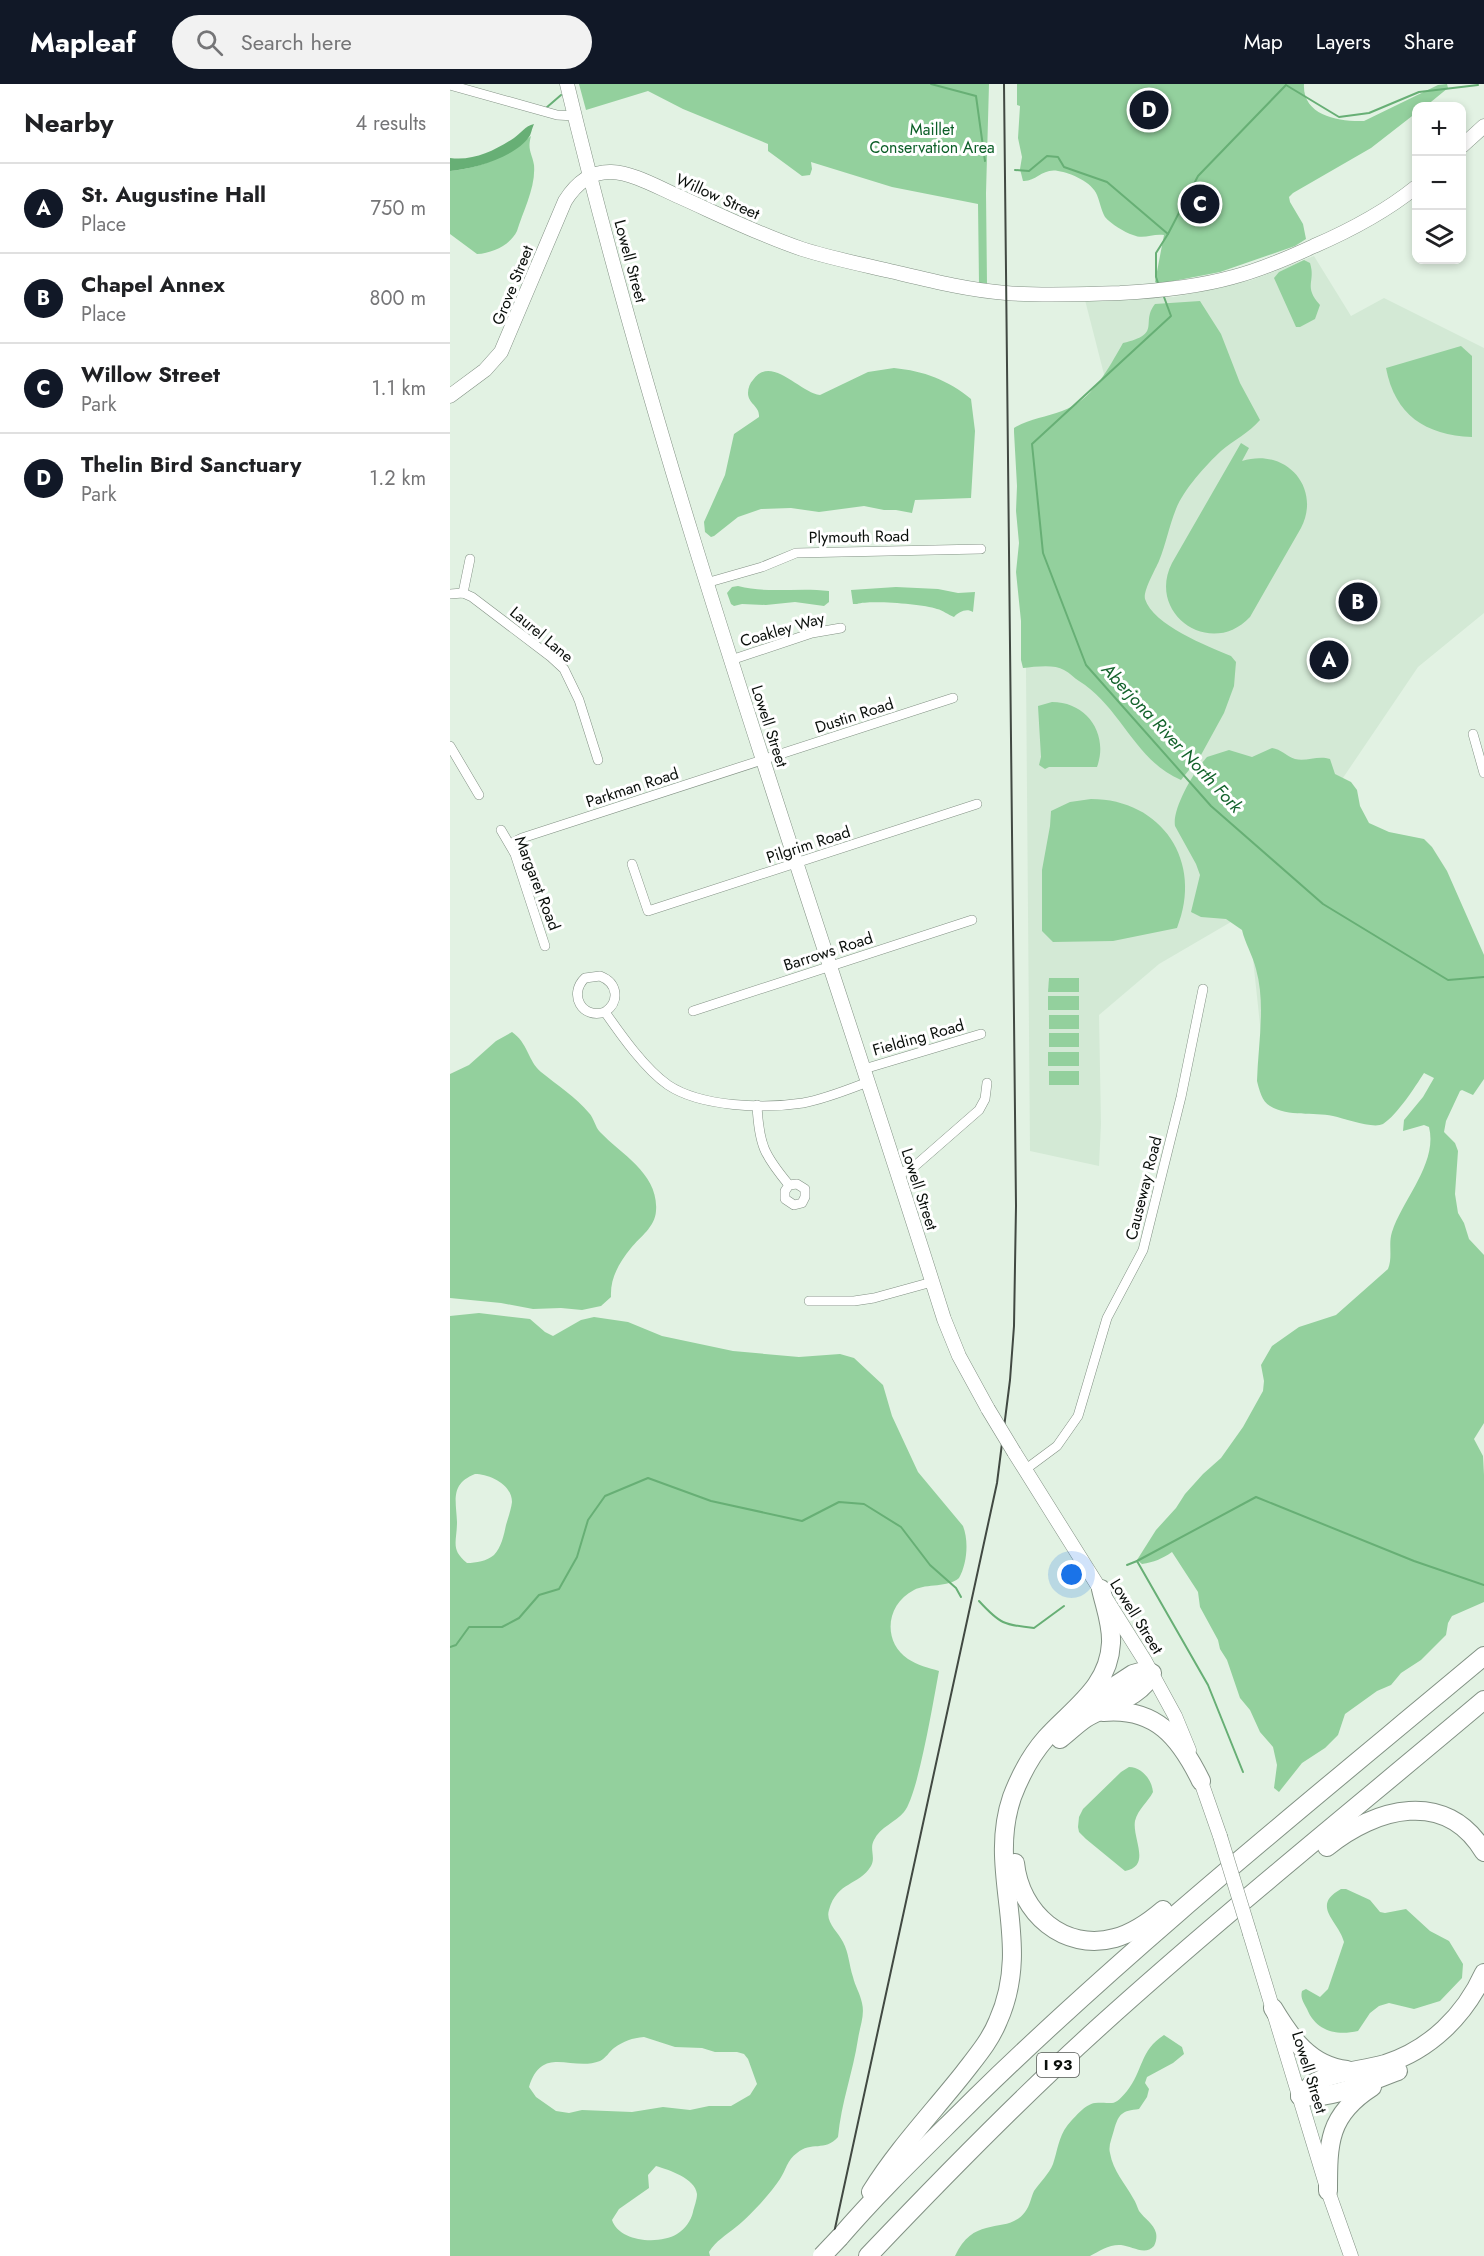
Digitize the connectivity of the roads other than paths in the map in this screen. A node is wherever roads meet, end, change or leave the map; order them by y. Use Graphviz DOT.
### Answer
graph roads {
  1 [pos="450,84"];
  2 [pos="567,84"];
  3 [pos="575,116"];
  4 [pos="1484,126"];
  5 [pos="1466,142"];
  6 [pos="590,175"];
  7 [pos="1412,190"];
  8 [pos="450,396"];
  9 [pos="981,549"];
  10 [pos="470,559"];
  11 [pos="706,583"];
  12 [pos="463,593"];
  13 [pos="450,594"];
  14 [pos="841,628"];
  15 [pos="731,660"];
  16 [pos="953,698"];
  17 [pos="1473,734"];
  18 [pos="450,746"];
  19 [pos="598,760"];
  20 [pos="763,760"];
  21 [pos="1484,772"];
  22 [pos="479,795"];
  23 [pos="977,804"];
  24 [pos="501,830"];
  25 [pos="510,844"];
  26 [pos="797,863"];
  27 [pos="632,864"];
  28 [pos="972,920"];
  29 [pos="545,946"];
  30 [pos="830,966"];
  31 [pos="1203,989"];
  32 [pos="693,1011"];
  33 [pos="605,1012"];
  34 [pos="981,1034"];
  35 [pos="866,1076"];
  36 [pos="987,1083"];
  37 [pos="757,1105"];
  38 [pos="898,1174"];
  39 [pos="789,1185"];
  40 [pos="932,1282"];
  41 [pos="809,1300"];
  42 [pos="1026,1469"];
  43 [pos="1101,1589"];
  44 [pos="1484,1656"];
  45 [pos="1152,1673"];
  46 [pos="1484,1700"];
  47 [pos="1093,1715"];
  48 [pos="1068,1716"];
  49 [pos="1201,1781"];
  50 [pos="1484,1852"];
  51 [pos="1224,1874"];
  52 [pos="1262,1887"];
  53 [pos="1484,1973"];
  54 [pos="1484,1998"];
  55 [pos="1273,2008"];
  56 [pos="1352,2070"];
  57 [pos="1397,2071"];
  58 [pos="1300,2096"];
  59 [pos="1328,2191"];
  60 [pos="853,2222"];
  61 [pos="822,2256"];
  62 [pos="868,2256"];
  63 [pos="1351,2256"];
  1 -- 3 [label="street"];
  2 -- 3 [label="main road, Lowell Street"];
  3 -- 6 [label="main road, Lowell Street"];
  4 -- 5 [label="main road"];
  6 -- 7 [label="main road, Willow Street"];
  6 -- 8 [label="main road, Grove Street"];
  6 -- 11 [label="main road, Lowell Street"];
  9 -- 11 [label="street, Plymouth Road"];
  10 -- 12 [label="street"];
  11 -- 15 [label="main road, Lowell Street"];
  12 -- 13 [label="street"];
  12 -- 19 [label="street, Laurel Lane"];
  14 -- 15 [label="street, Coakley Way"];
  15 -- 20 [label="main road, Lowell Street"];
  16 -- 20 [label="street, Dustin Road"];
  17 -- 21 [label="street"];
  18 -- 22 [label="street"];
  20 -- 25 [label="street, Parkman Road"];
  20 -- 26 [label="main road, Lowell Street"];
  23 -- 26 [label="street, Pilgrim Road"];
  24 -- 25 [label="street, Margaret Road"];
  25 -- 29 [label="street, Margaret Road"];
  26 -- 27 [label="street, Pilgrim Road"];
  26 -- 30 [label="main road, Lowell Street"];
  28 -- 30 [label="street, Barrows Road"];
  30 -- 32 [label="street, Barrows Road"];
  30 -- 35 [label="main road, Lowell Street"];
  31 -- 42 [label="street, Causeway Road"];
  33 -- 33 [label="street"];
  33 -- 37 [label="street, Fielding Road"];
  34 -- 35 [label="street, Fielding Road"];
  35 -- 37 [label="street, Fielding Road"];
  35 -- 38 [label="main road, Lowell Street"];
  36 -- 38 [label="street"];
  37 -- 39 [label="street"];
  38 -- 40 [label="main road, Lowell Street"];
  40 -- 41 [label="street"];
  40 -- 42 [label="main road, Lowell Street, bridge"];
  42 -- 43 [label="main road, Lowell Street"];
  43 -- 45 [label="main road, Lowell Street"];
  43 -- 48 [label="highway"];
  44 -- 51 [label="highway, I 93"];
  45 -- 47 [label="highway"];
  45 -- 48 [label="highway"];
  45 -- 49 [label="main road, Lowell Street"];
  46 -- 52 [label="highway, I 93"];
  47 -- 49 [label="highway"];
  47 -- 51 [label="highway"];
  48 -- 60 [label="highway"];
  49 -- 55 [label="main road, Lowell Street, bridge"];
  50 -- 52 [label="highway"];
  51 -- 60 [label="highway, I 93"];
  52 -- 62 [label="highway, I 93"];
  53 -- 56 [label="highway"];
  54 -- 57 [label="highway"];
  55 -- 56 [label="highway"];
  55 -- 58 [label="main road, Lowell Street"];
  56 -- 58 [label="highway"];
  57 -- 58 [label="highway"];
  57 -- 59 [label="highway"];
  58 -- 59 [label="main road, Lowell Street"];
  59 -- 63 [label="main road, Lowell Street"];
  60 -- 61 [label="highway, I 93, bridge"];
}
